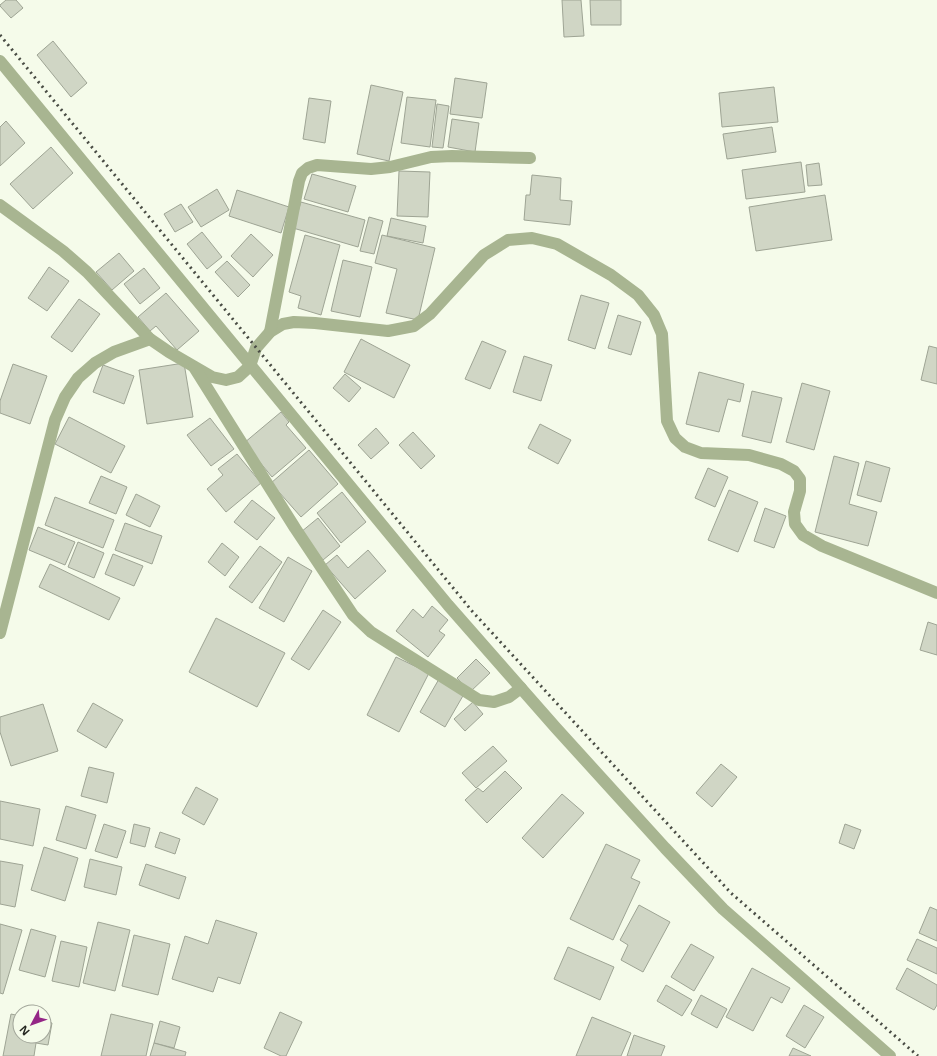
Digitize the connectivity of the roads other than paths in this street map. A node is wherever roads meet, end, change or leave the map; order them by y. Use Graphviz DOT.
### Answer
graph roads {
  1 [pos="0,61"];
  2 [pos="530,158"];
  3 [pos="0,205"];
  4 [pos="270,332"];
  5 [pos="150,339"];
  6 [pos="193,365"];
  7 [pos="250,366"];
  8 [pos="937,593"];
  9 [pos="0,633"];
  10 [pos="521,688"];
  11 [pos="890,1056"];
  1 -- 7 [label="street"];
  2 -- 4 [label="street"];
  3 -- 5 [label="street"];
  4 -- 7 [label="street"];
  4 -- 8 [label="street"];
  5 -- 6 [label="street"];
  5 -- 9 [label="street"];
  6 -- 7 [label="street"];
  6 -- 10 [label="street"];
  7 -- 10 [label="street"];
  10 -- 11 [label="street"];
}
